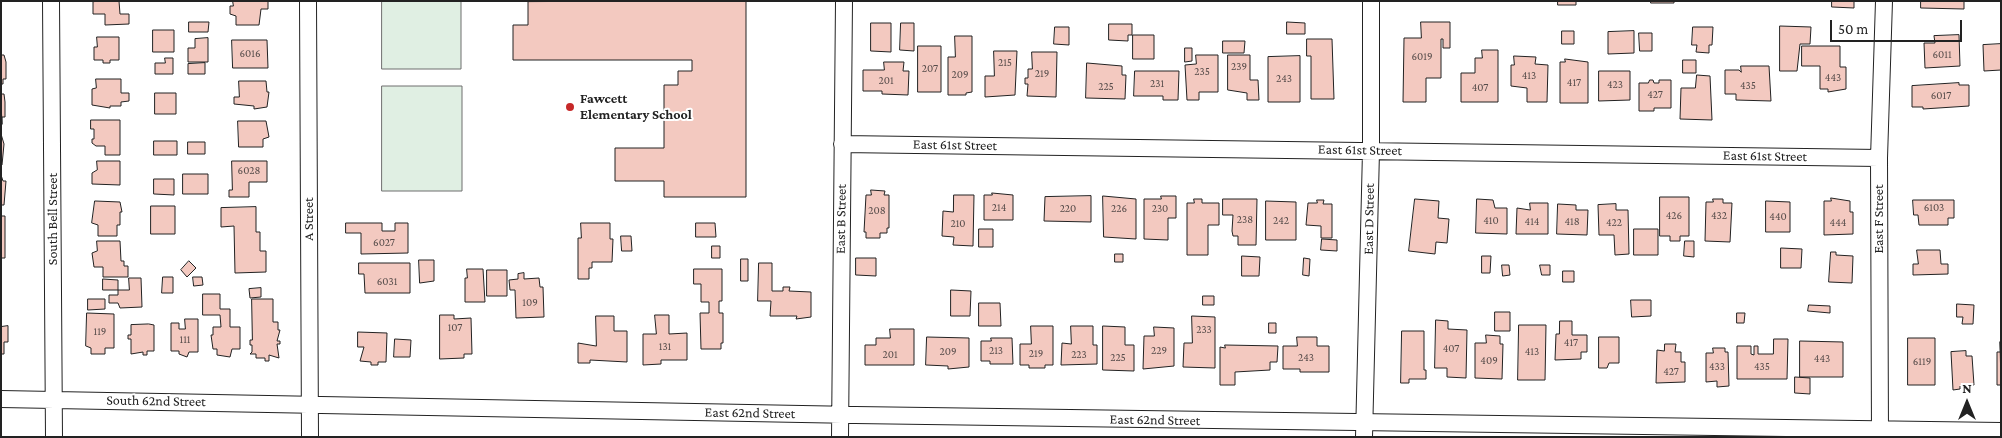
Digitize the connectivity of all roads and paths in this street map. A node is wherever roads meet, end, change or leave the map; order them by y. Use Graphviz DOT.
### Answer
graph roads {
  1 [pos="51,1"];
  2 [pos="308,1"];
  3 [pos="844,1"];
  4 [pos="1371,1"];
  5 [pos="1884,1"];
  6 [pos="842,144"];
  7 [pos="1371,150"];
  8 [pos="1879,158"];
  9 [pos="1,399"];
  10 [pos="54,399"];
  11 [pos="310,406"];
  12 [pos="841,415"];
  13 [pos="1364,430"];
  14 [pos="2001,431"];
  15 [pos="1881,433"];
  16 [pos="54,437"];
  17 [pos="310,437"];
  18 [pos="840,437"];
  1 -- 10 [label="street, South Bell Street"];
  2 -- 11 [label="street, A Street"];
  3 -- 6 [label="street, East B Street"];
  4 -- 7 [label="street, East D Street"];
  5 -- 8 [label="street, East F Street"];
  6 -- 7 [label="street, East 61st Street"];
  6 -- 12 [label="street, East B Street"];
  7 -- 8 [label="street, East 61st Street"];
  7 -- 13 [label="street, East D Street"];
  8 -- 15 [label="street, East F Street"];
  9 -- 10 [label="street, South 62nd Street"];
  10 -- 11 [label="street, South 62nd Street"];
  10 -- 16 [label="street, South Bell Street"];
  11 -- 12 [label="street, East 62nd Street"];
  11 -- 17 [label="street, A Street"];
  12 -- 13 [label="street, East 62nd Street"];
  12 -- 18 [label="street, East B Street"];
  13 -- 15 [label="street, East 62nd Street"];
  14 -- 15 [label="street, East 62nd Street"];
}
